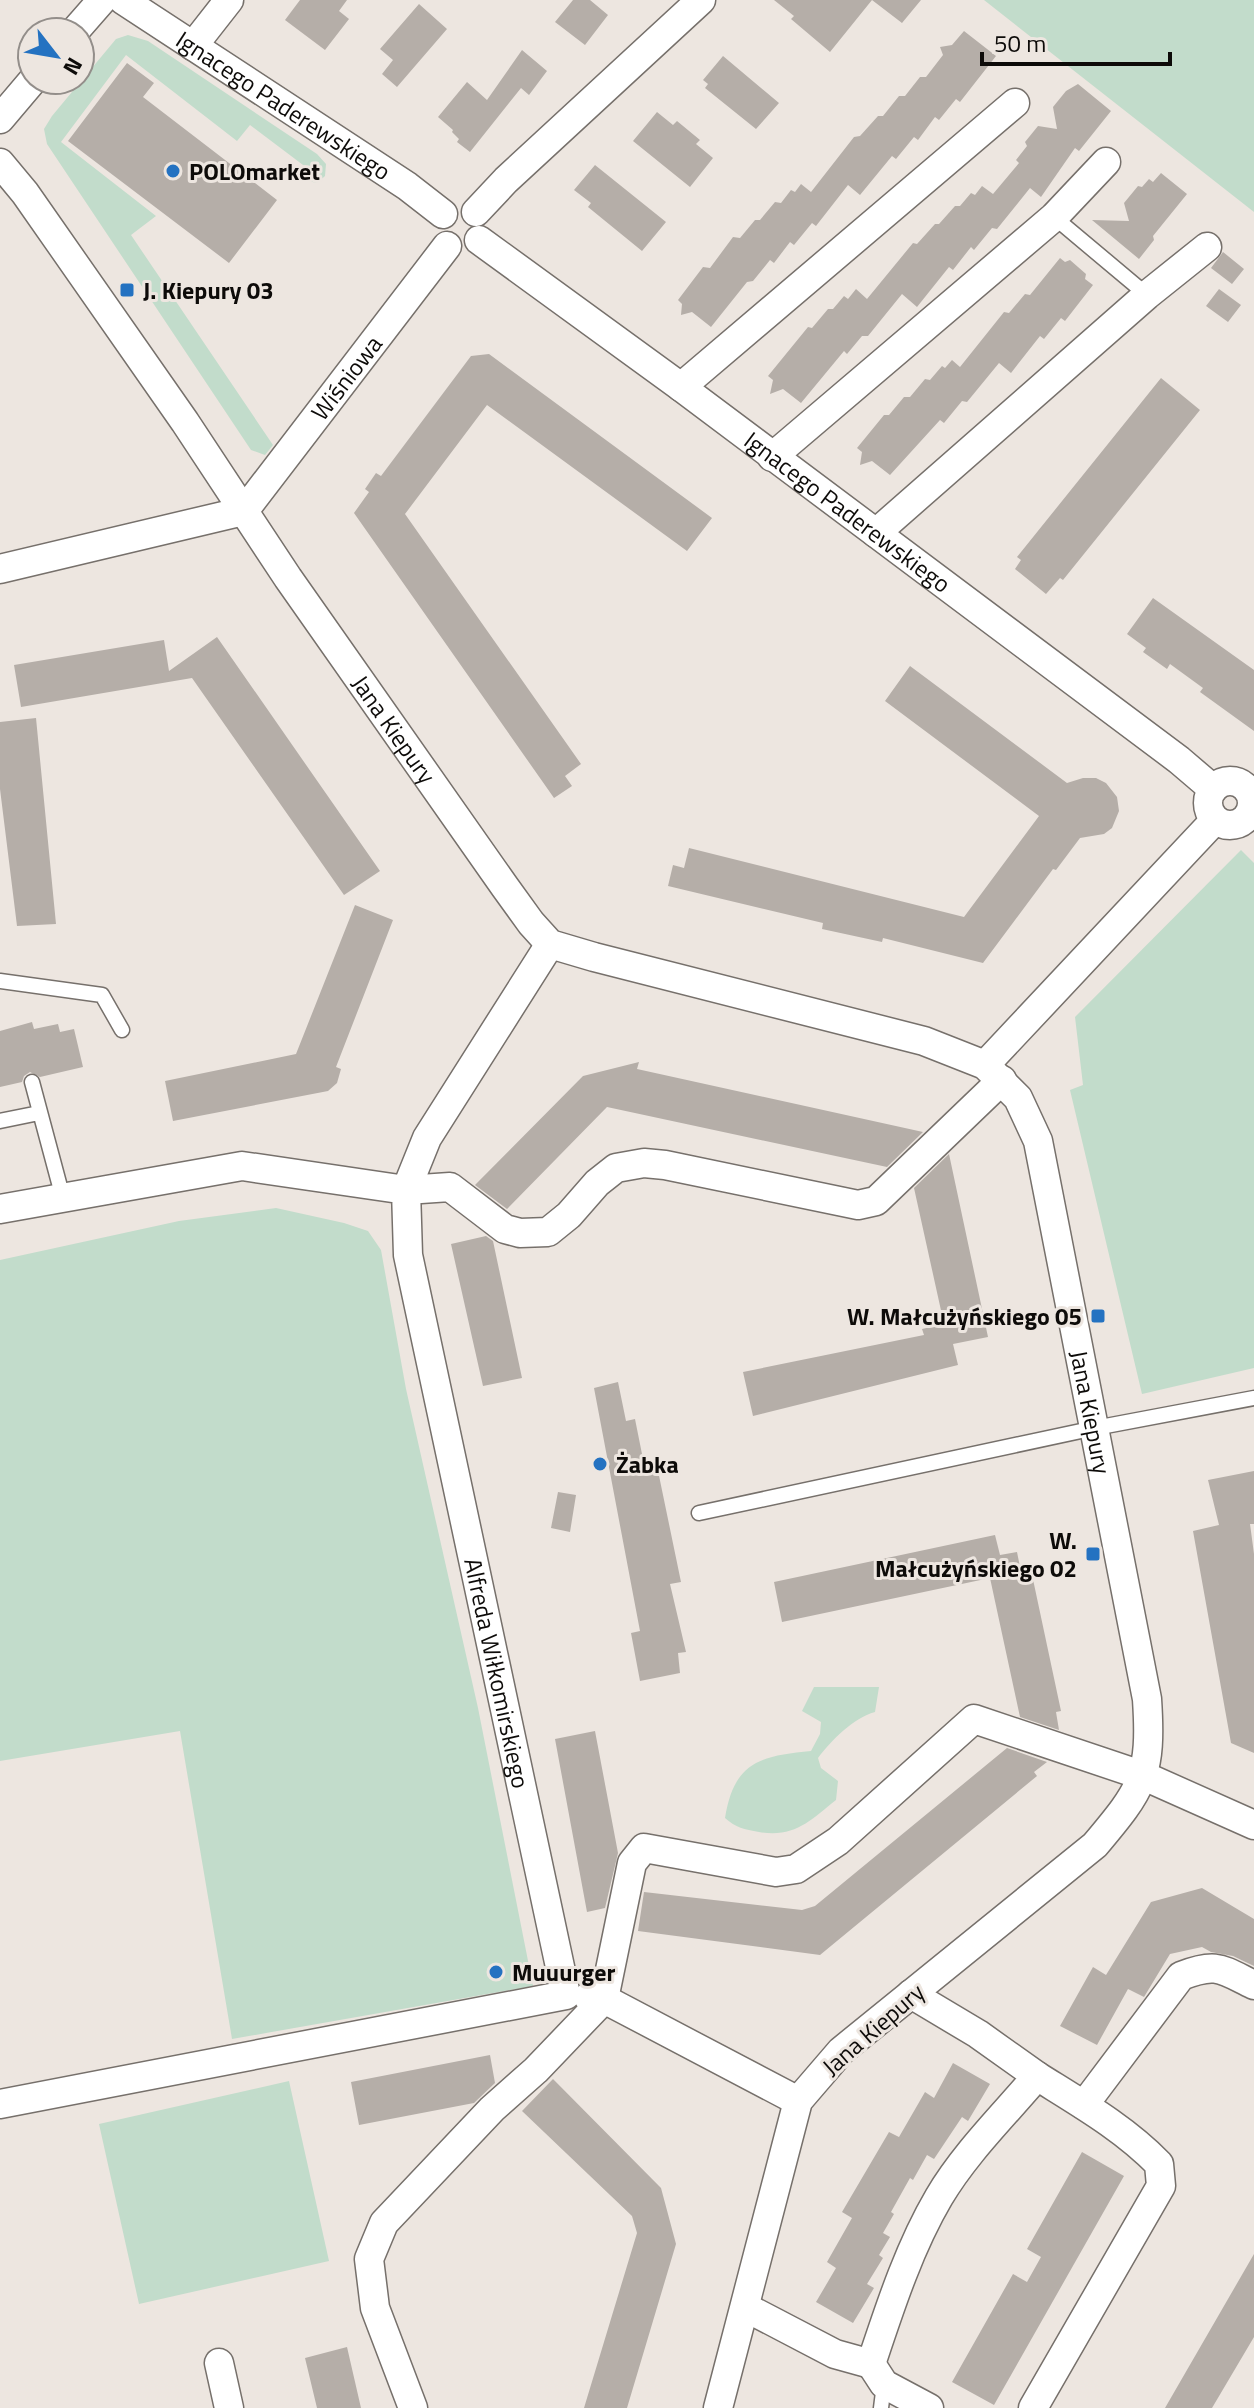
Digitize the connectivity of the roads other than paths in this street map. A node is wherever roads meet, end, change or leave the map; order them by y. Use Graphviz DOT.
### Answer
graph roads {
  1 [pos="102,0"];
  2 [pos="123,0"];
  3 [pos="229,0"];
  4 [pos="701,0"];
  5 [pos="88,16"];
  6 [pos="193,46"];
  7 [pos="19,96"];
  8 [pos="1015,103"];
  9 [pos="0,119"];
  10 [pos="1106,162"];
  11 [pos="0,163"];
  12 [pos="476,212"];
  13 [pos="443,214"];
  14 [pos="1054,217"];
  15 [pos="479,240"];
  16 [pos="447,246"];
  17 [pos="1207,247"];
  18 [pos="1147,295"];
  19 [pos="681,387"];
  20 [pos="772,457"];
  21 [pos="244,511"];
  22 [pos="876,533"];
  23 [pos="0,569"];
  24 [pos="1250,783"];
  25 [pos="1213,789"];
  26 [pos="1215,820"];
  27 [pos="1250,822"];
  28 [pos="550,944"];
  29 [pos="0,981"];
  30 [pos="122,1030"];
  31 [pos="993,1072"];
  32 [pos="32,1082"];
  33 [pos="39,1113"];
  34 [pos="0,1121"];
  35 [pos="406,1190"];
  36 [pos="63,1198"];
  37 [pos="0,1209"];
  38 [pos="1254,1398"];
  39 [pos="1095,1428"];
  40 [pos="699,1513"];
  41 [pos="1144,1776"];
  42 [pos="1254,1825"];
  43 [pos="1254,1985"];
  44 [pos="911,1994"];
  45 [pos="566,1995"];
  46 [pos="604,1999"];
  47 [pos="1037,2076"];
  48 [pos="798,2101"];
  49 [pos="0,2104"];
  50 [pos="1084,2105"];
  51 [pos="745,2307"];
  52 [pos="219,2363"];
  53 [pos="879,2385"];
  54 [pos="229,2408"];
  55 [pos="413,2408"];
  56 [pos="718,2408"];
  57 [pos="929,2408"];
  58 [pos="1033,2408"];
  1 -- 5 [label="street"];
  2 -- 6 [label="street, Ignacego Paderewskiego"];
  3 -- 6 [label="street"];
  4 -- 12 [label="street"];
  6 -- 13 [label="street, Ignacego Paderewskiego"];
  7 -- 9 [label="street"];
  8 -- 19 [label="street"];
  10 -- 14 [label="street"];
  11 -- 21 [label="street, Jana Kiepury"];
  12 -- 13 [label="street"];
  12 -- 15 [label="street"];
  13 -- 16 [label="street"];
  14 -- 18 [label="lane"];
  14 -- 20 [label="street"];
  15 -- 16 [label="street"];
  15 -- 19 [label="street, Ignacego Paderewskiego"];
  16 -- 21 [label="street, Wiśniowa"];
  17 -- 18 [label="street"];
  18 -- 22 [label="street"];
  19 -- 20 [label="street, Ignacego Paderewskiego"];
  20 -- 22 [label="street, Ignacego Paderewskiego"];
  21 -- 23 [label="street"];
  21 -- 28 [label="street, Jana Kiepury"];
  22 -- 25 [label="street, Ignacego Paderewskiego"];
  24 -- 25 [label="street"];
  24 -- 27 [label="street"];
  25 -- 26 [label="street"];
  26 -- 27 [label="street"];
  26 -- 31 [label="street"];
  28 -- 31 [label="street"];
  28 -- 35 [label="street"];
  29 -- 30 [label="lane"];
  31 -- 35 [label="street"];
  31 -- 39 [label="street, Jana Kiepury"];
  32 -- 33 [label="lane"];
  33 -- 34 [label="lane"];
  33 -- 36 [label="lane"];
  35 -- 36 [label="street"];
  35 -- 45 [label="street, Alfreda Wiłkomirskiego"];
  36 -- 37 [label="street"];
  38 -- 39 [label="lane"];
  39 -- 40 [label="lane"];
  39 -- 41 [label="street, Jana Kiepury"];
  41 -- 42 [label="street"];
  41 -- 44 [label="street, Jana Kiepury"];
  41 -- 46 [label="street"];
  43 -- 50 [label="street"];
  44 -- 47 [label="street"];
  44 -- 48 [label="street, Jana Kiepury"];
  45 -- 46 [label="street"];
  45 -- 49 [label="street"];
  46 -- 48 [label="street"];
  46 -- 55 [label="street"];
  47 -- 50 [label="street"];
  47 -- 53 [label="street"];
  48 -- 51 [label="street, Jana Kiepury"];
  50 -- 58 [label="street"];
  51 -- 53 [label="street"];
  51 -- 56 [label="street, Jana Kiepury"];
  52 -- 54 [label="street"];
  53 -- 57 [label="street"];
}
